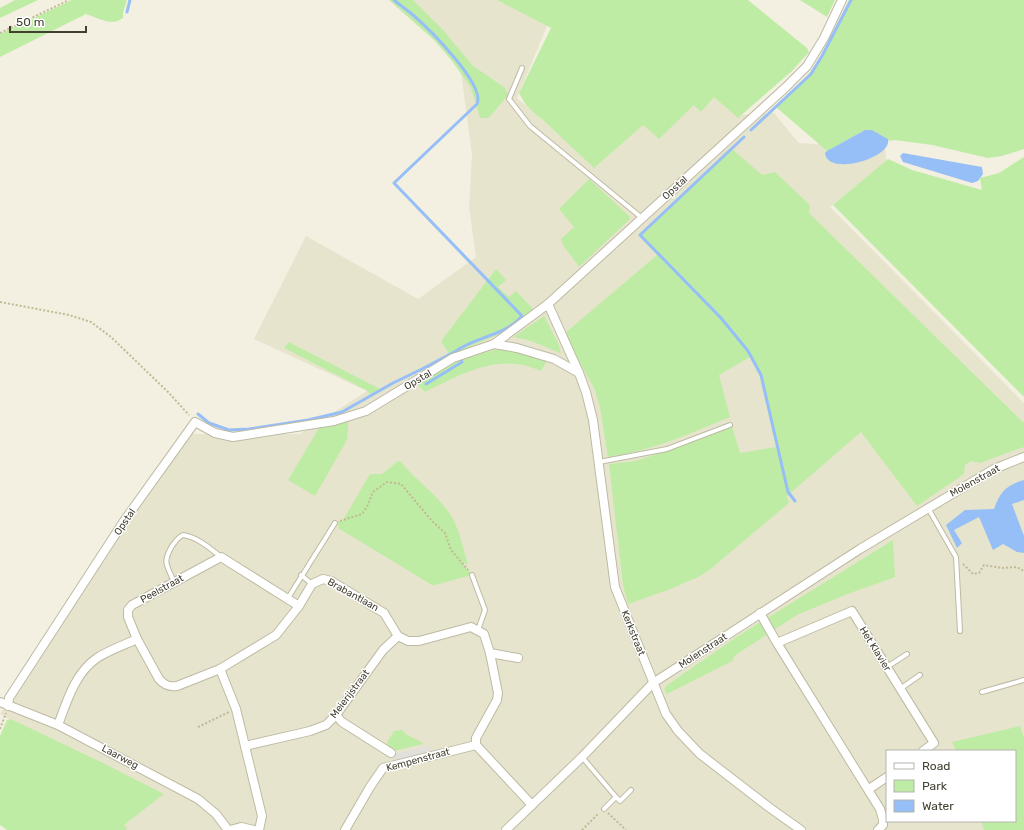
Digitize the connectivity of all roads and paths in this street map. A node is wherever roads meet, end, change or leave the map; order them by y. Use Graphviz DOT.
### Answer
graph roads {
  1 [pos="69,0"];
  2 [pos="842,0"];
  3 [pos="0,33"];
  4 [pos="522,68"];
  5 [pos="642,218"];
  6 [pos="0,302"];
  7 [pos="548,304"];
  8 [pos="494,344"];
  9 [pos="579,373"];
  10 [pos="195,422"];
  11 [pos="730,425"];
  12 [pos="1024,457"];
  13 [pos="599,462"];
  14 [pos="928,508"];
  15 [pos="335,523"];
  16 [pos="221,557"];
  17 [pos="956,557"];
  18 [pos="1024,571"];
  19 [pos="301,575"];
  20 [pos="472,575"];
  21 [pos="174,582"];
  22 [pos="312,584"];
  23 [pos="288,598"];
  24 [pos="299,606"];
  25 [pos="760,613"];
  26 [pos="478,630"];
  27 [pos="960,631"];
  28 [pos="398,636"];
  29 [pos="137,639"];
  30 [pos="777,643"];
  31 [pos="490,653"];
  32 [pos="907,654"];
  33 [pos="518,658"];
  34 [pos="887,667"];
  35 [pos="220,669"];
  36 [pos="920,675"];
  37 [pos="1024,680"];
  38 [pos="653,682"];
  39 [pos="900,689"];
  40 [pos="982,692"];
  41 [pos="0,702"];
  42 [pos="8,706"];
  43 [pos="236,709"];
  44 [pos="336,715"];
  45 [pos="58,725"];
  46 [pos="198,727"];
  47 [pos="0,729"];
  48 [pos="476,745"];
  49 [pos="245,746"];
  50 [pos="924,750"];
  51 [pos="391,753"];
  52 [pos="582,757"];
  53 [pos="886,778"];
  54 [pos="869,789"];
  55 [pos="631,790"];
  56 [pos="616,796"];
  57 [pos="532,805"];
  58 [pos="604,809"];
  59 [pos="229,830"];
  60 [pos="254,830"];
  61 [pos="259,830"];
  62 [pos="345,830"];
  63 [pos="506,830"];
  64 [pos="582,830"];
  65 [pos="626,830"];
  66 [pos="800,830"];
  67 [pos="878,830"];
  1 -- 3 [label="path"];
  2 -- 5 [label="street, Opstal"];
  4 -- 5 [label="lane"];
  5 -- 7 [label="street, Opstal"];
  6 -- 10 [label="path"];
  7 -- 8 [label="street, Opstal"];
  7 -- 9 [label="street, Kerkstraat"];
  8 -- 9 [label="street"];
  8 -- 10 [label="street, Opstal"];
  9 -- 13 [label="street, Kerkstraat"];
  10 -- 42 [label="street, Opstal"];
  11 -- 13 [label="lane"];
  12 -- 14 [label="street, Molenstraat"];
  13 -- 38 [label="street, Kerkstraat"];
  14 -- 17 [label="lane"];
  14 -- 25 [label="street, Molenstraat"];
  15 -- 19 [label="lane"];
  15 -- 20 [label="path"];
  16 -- 21 [label="street, Peelstraat"];
  16 -- 21 [label="lane"];
  16 -- 23 [label="street"];
  17 -- 18 [label="path"];
  17 -- 27 [label="lane"];
  19 -- 22 [label="lane"];
  19 -- 23 [label="lane"];
  20 -- 26 [label="lane"];
  21 -- 29 [label="street, Peelstraat"];
  22 -- 24 [label="street, Brabantlaan"];
  22 -- 28 [label="street, Brabantlaan"];
  23 -- 24 [label="street"];
  24 -- 35 [label="street, Brabantlaan"];
  25 -- 30 [label="street"];
  25 -- 38 [label="street, Molenstraat"];
  26 -- 28 [label="street"];
  26 -- 31 [label="street"];
  28 -- 44 [label="street, Meierijstraat"];
  29 -- 35 [label="street, Peelstraat"];
  29 -- 45 [label="street"];
  30 -- 34 [label="street, Het Klavier"];
  30 -- 54 [label="street"];
  31 -- 33 [label="street"];
  31 -- 48 [label="street"];
  32 -- 34 [label="lane"];
  34 -- 39 [label="street, Het Klavier"];
  35 -- 43 [label="street"];
  36 -- 39 [label="lane"];
  37 -- 40 [label="lane"];
  38 -- 52 [label="street, Molenstraat"];
  38 -- 66 [label="street, Kerkstraat"];
  39 -- 50 [label="street, Het Klavier"];
  41 -- 42 [label="street, Laarweg"];
  42 -- 45 [label="street, Laarweg"];
  42 -- 47 [label="path"];
  43 -- 46 [label="path"];
  43 -- 49 [label="street"];
  44 -- 49 [label="street, Meierijstraat"];
  44 -- 51 [label="street, Kempenstraat"];
  45 -- 59 [label="street, Laarweg"];
  48 -- 57 [label="street"];
  48 -- 62 [label="street, Kempenstraat"];
  49 -- 61 [label="street"];
  52 -- 56 [label="lane"];
  52 -- 57 [label="street, Molenstraat"];
  53 -- 54 [label="street"];
  54 -- 67 [label="street"];
  55 -- 56 [label="lane"];
  56 -- 58 [label="lane"];
  57 -- 63 [label="street, Molenstraat"];
  58 -- 64 [label="path"];
  58 -- 65 [label="path"];
  59 -- 60 [label="street, Laarweg"];
}
